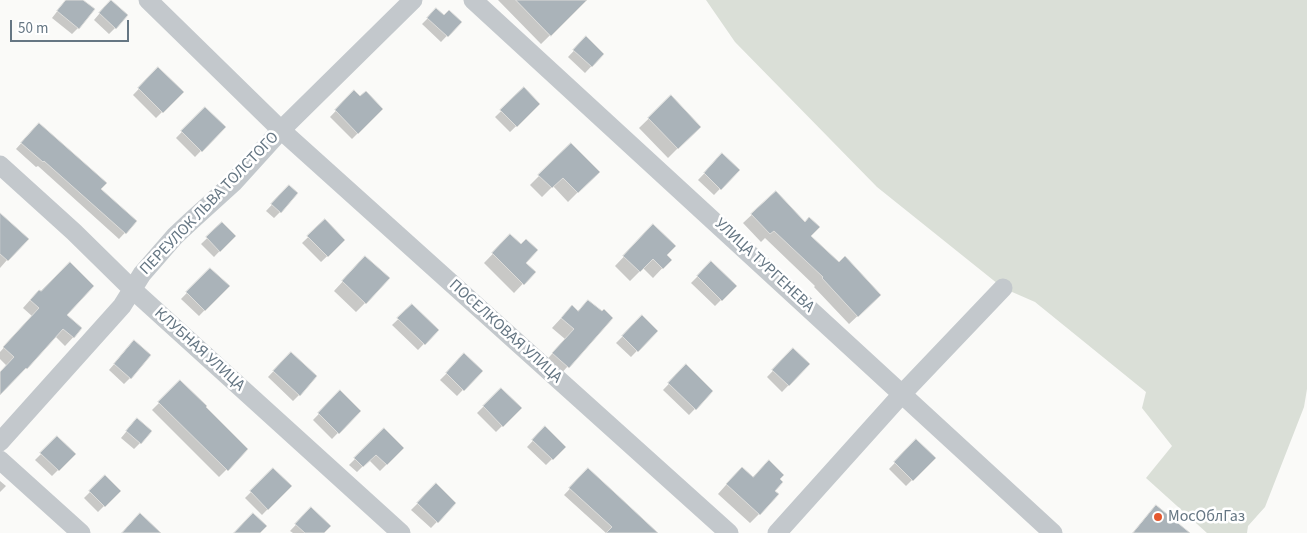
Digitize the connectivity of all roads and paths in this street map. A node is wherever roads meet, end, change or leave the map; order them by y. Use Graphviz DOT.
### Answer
graph roads {
  1 [pos="148,0"];
  2 [pos="413,0"];
  3 [pos="473,0"];
  4 [pos="281,130"];
  5 [pos="0,165"];
  6 [pos="1003,288"];
  7 [pos="132,289"];
  8 [pos="902,394"];
  9 [pos="0,442"];
  10 [pos="0,460"];
  11 [pos="81,533"];
  12 [pos="401,533"];
  13 [pos="729,533"];
  14 [pos="777,533"];
  15 [pos="1053,533"];
  1 -- 4 [label="street, ПОСЕЛКОВАЯ УЛИЦА"];
  2 -- 4 [label="street, ПЕРЕУЛОК ЛЬВА ТОЛСТОГО"];
  3 -- 8 [label="street, УЛИЦА ТУРГЕНЕВА"];
  4 -- 7 [label="street, ПЕРЕУЛОК ЛЬВА ТОЛСТОГО"];
  4 -- 13 [label="street, ПОСЕЛКОВАЯ УЛИЦА"];
  5 -- 7 [label="street, КЛУБНАЯ УЛИЦА"];
  6 -- 8 [label="street"];
  7 -- 9 [label="street, ПЕРЕУЛОК ЛЬВА ТОЛСТОГО"];
  7 -- 12 [label="street, КЛУБНАЯ УЛИЦА"];
  8 -- 14 [label="street"];
  8 -- 15 [label="street, УЛИЦА ТУРГЕНЕВА"];
  10 -- 11 [label="street"];
}
